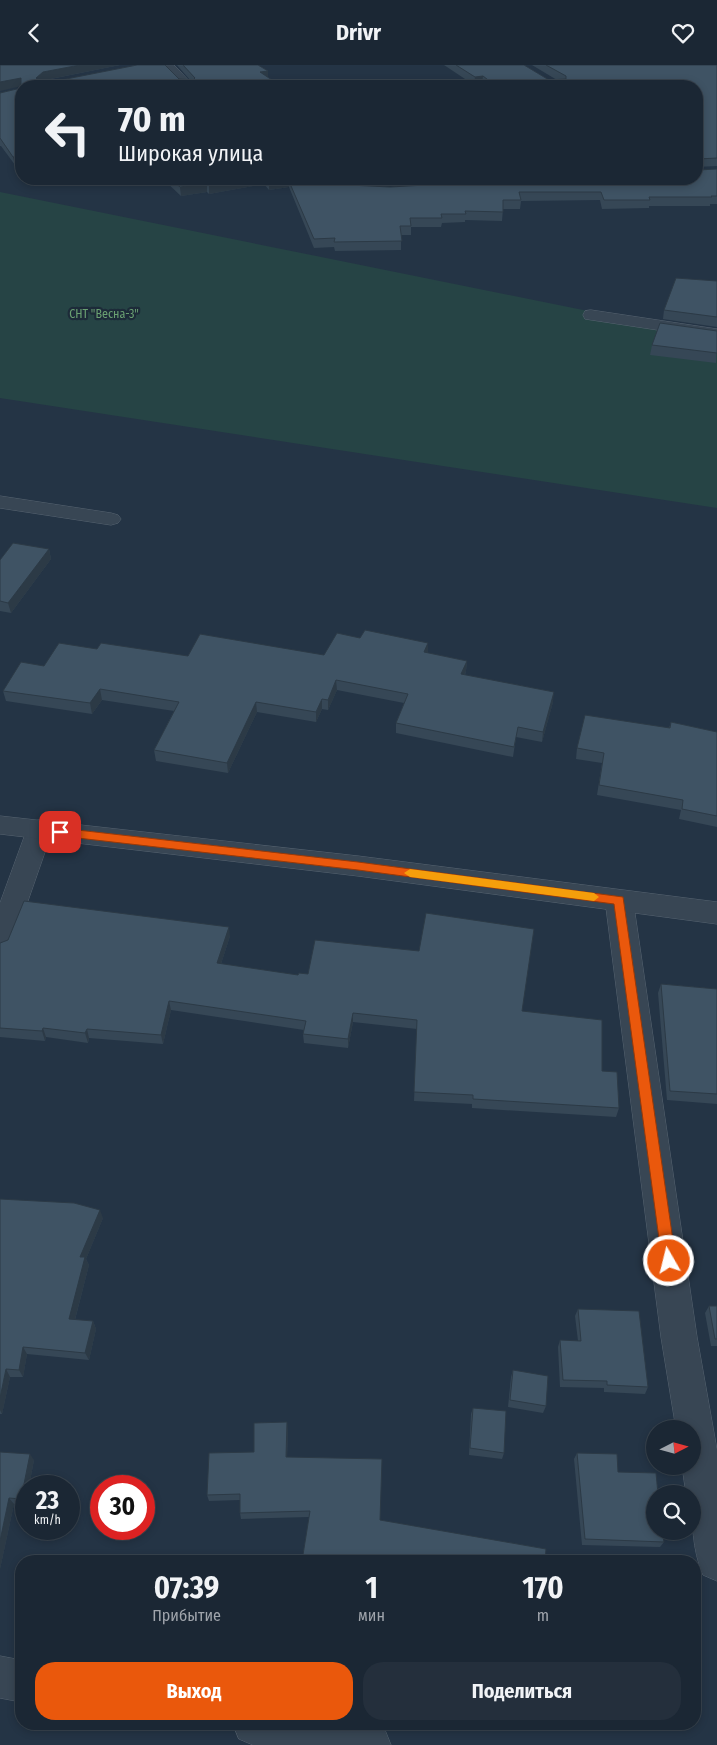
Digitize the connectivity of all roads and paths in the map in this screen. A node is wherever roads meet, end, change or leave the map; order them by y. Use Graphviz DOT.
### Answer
graph roads {
  1 [pos="167,65"];
  2 [pos="182,80"];
  3 [pos="592,315"];
  4 [pos="717,334"];
  5 [pos="0,502"];
  6 [pos="111,519"];
  7 [pos="0,825"];
  8 [pos="40,829"];
  9 [pos="619,900"];
  10 [pos="717,913"];
  11 [pos="0,941"];
  12 [pos="717,1561"];
  13 [pos="0,1677"];
  14 [pos="15,1680"];
  15 [pos="287,1730"];
  16 [pos="370,1745"];
  1 -- 2 [label="street"];
  3 -- 4 [label="street"];
  5 -- 6 [label="street"];
  7 -- 8 [label="street"];
  8 -- 9 [label="street"];
  8 -- 11 [label="street"];
  9 -- 10 [label="street"];
  9 -- 12 [label="street"];
  13 -- 14 [label="street"];
  15 -- 16 [label="street"];
}
